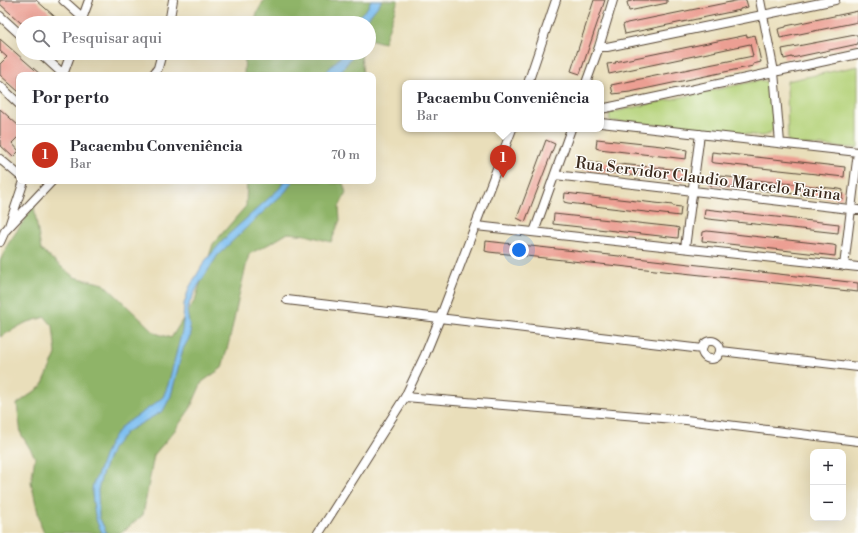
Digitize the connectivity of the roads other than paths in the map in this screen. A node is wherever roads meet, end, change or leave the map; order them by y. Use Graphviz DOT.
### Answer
graph roads {
  1 [pos="63,0"];
  2 [pos="89,0"];
  3 [pos="173,0"];
  4 [pos="556,0"];
  5 [pos="613,0"];
  6 [pos="760,0"];
  7 [pos="835,0"];
  8 [pos="763,15"];
  9 [pos="0,16"];
  10 [pos="78,16"];
  11 [pos="83,16"];
  12 [pos="170,16"];
  13 [pos="16,31"];
  14 [pos="599,47"];
  15 [pos="858,54"];
  16 [pos="47,60"];
  17 [pos="68,60"];
  18 [pos="160,60"];
  19 [pos="60,72"];
  20 [pos="64,72"];
  21 [pos="155,72"];
  22 [pos="774,72"];
  23 [pos="529,80"];
  24 [pos="587,80"];
  25 [pos="0,86"];
  26 [pos="16,101"];
  27 [pos="604,108"];
  28 [pos="604,123"];
  29 [pos="511,132"];
  30 [pos="570,132"];
  31 [pos="700,134"];
  32 [pos="780,143"];
  33 [pos="0,159"];
  34 [pos="16,172"];
  35 [pos="555,175"];
  36 [pos="23,184"];
  37 [pos="49,184"];
  38 [pos="692,191"];
  39 [pos="854,210"];
  40 [pos="476,226"];
  41 [pos="8,228"];
  42 [pos="534,232"];
  43 [pos="0,242"];
  44 [pos="685,248"];
  45 [pos="844,266"];
  46 [pos="858,267"];
  47 [pos="287,300"];
  48 [pos="440,318"];
  49 [pos="702,350"];
  50 [pos="721,351"];
  51 [pos="858,367"];
  52 [pos="405,397"];
  53 [pos="858,441"];
  54 [pos="319,533"];
  1 -- 10 [label="street"];
  2 -- 11 [label="street"];
  3 -- 12 [label="street"];
  4 -- 23 [label="street"];
  5 -- 14 [label="street"];
  6 -- 8 [label="street"];
  7 -- 8 [label="street"];
  8 -- 14 [label="street"];
  8 -- 22 [label="street"];
  9 -- 13 [label="street"];
  14 -- 24 [label="street"];
  15 -- 22 [label="street"];
  16 -- 19 [label="street"];
  17 -- 20 [label="street"];
  18 -- 21 [label="street"];
  22 -- 27 [label="street"];
  22 -- 32 [label="street"];
  25 -- 26 [label="street"];
  28 -- 31 [label="street"];
  29 -- 40 [label="street"];
  30 -- 35 [label="street"];
  31 -- 32 [label="street"];
  31 -- 38 [label="street"];
  32 -- 39 [label="street"];
  33 -- 34 [label="street"];
  35 -- 38 [label="street, Rua Servidor Claudio Marcelo Farina"];
  35 -- 42 [label="street"];
  36 -- 41 [label="street"];
  37 -- 41 [label="street"];
  38 -- 39 [label="street, Rua Servidor Claudio Marcelo Farina"];
  38 -- 44 [label="street"];
  39 -- 45 [label="street"];
  40 -- 42 [label="street"];
  40 -- 48 [label="street"];
  41 -- 43 [label="street"];
  42 -- 44 [label="street"];
  44 -- 45 [label="street"];
  45 -- 46 [label="street"];
  47 -- 48 [label="street"];
  48 -- 49 [label="street"];
  48 -- 52 [label="street"];
  49 -- 50 [label="street"];
  49 -- 50 [label="street"];
  50 -- 51 [label="street"];
  52 -- 53 [label="street"];
  52 -- 54 [label="street"];
}
